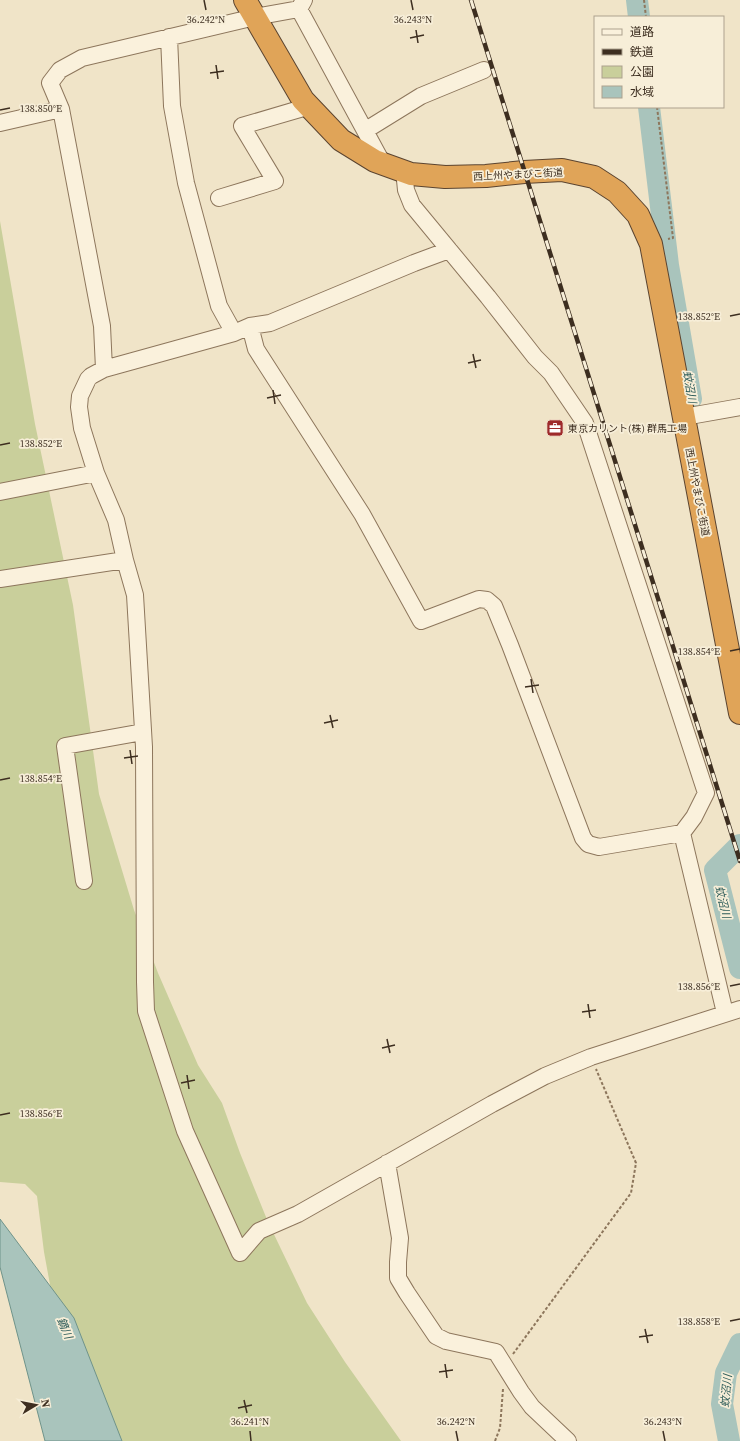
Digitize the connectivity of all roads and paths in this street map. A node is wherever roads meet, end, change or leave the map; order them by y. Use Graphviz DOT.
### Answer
graph roads {
  1 [pos="644,0"];
  2 [pos="302,5"];
  3 [pos="250,8"];
  4 [pos="646,16"];
  5 [pos="170,37"];
  6 [pos="484,70"];
  7 [pos="310,106"];
  8 [pos="657,108"];
  9 [pos="62,109"];
  10 [pos="0,123"];
  11 [pos="366,130"];
  12 [pos="384,164"];
  13 [pos="411,174"];
  14 [pos="219,198"];
  15 [pos="651,244"];
  16 [pos="449,250"];
  17 [pos="250,326"];
  18 [pos="234,333"];
  19 [pos="104,369"];
  20 [pos="740,407"];
  21 [pos="692,416"];
  22 [pos="96,473"];
  23 [pos="0,492"];
  24 [pos="125,560"];
  25 [pos="0,579"];
  26 [pos="740,713"];
  27 [pos="143,732"];
  28 [pos="682,833"];
  29 [pos="84,881"];
  30 [pos="732,1011"];
  31 [pos="591,1057"];
  32 [pos="387,1163"];
  33 [pos="504,1366"];
  34 [pos="495,1441"];
  35 [pos="568,1441"];
  1 -- 4 [label="path"];
  2 -- 3 [label="street"];
  2 -- 11 [label="street"];
  3 -- 5 [label="street"];
  3 -- 7 [label="highway, 西上州やまびこ街道"];
  5 -- 9 [label="street"];
  5 -- 18 [label="street"];
  6 -- 11 [label="street"];
  7 -- 12 [label="highway, 西上州やまびこ街道"];
  7 -- 14 [label="street"];
  8 -- 15 [label="path"];
  9 -- 10 [label="street"];
  9 -- 19 [label="street"];
  11 -- 12 [label="street"];
  12 -- 13 [label="highway, 西上州やまびこ街道"];
  13 -- 15 [label="highway, 西上州やまびこ街道"];
  13 -- 16 [label="street"];
  15 -- 21 [label="highway, 西上州やまびこ街道"];
  16 -- 17 [label="street"];
  16 -- 28 [label="street"];
  17 -- 18 [label="street"];
  17 -- 28 [label="street"];
  18 -- 19 [label="street"];
  19 -- 22 [label="street"];
  20 -- 21 [label="street"];
  21 -- 26 [label="highway, 西上州やまびこ街道"];
  22 -- 23 [label="street"];
  22 -- 24 [label="street"];
  24 -- 25 [label="street"];
  24 -- 27 [label="street"];
  27 -- 29 [label="street"];
  27 -- 32 [label="street"];
  28 -- 30 [label="street"];
  30 -- 31 [label="street"];
  31 -- 32 [label="street"];
  31 -- 33 [label="path"];
  32 -- 33 [label="street"];
  33 -- 34 [label="path"];
  33 -- 35 [label="street"];
}
